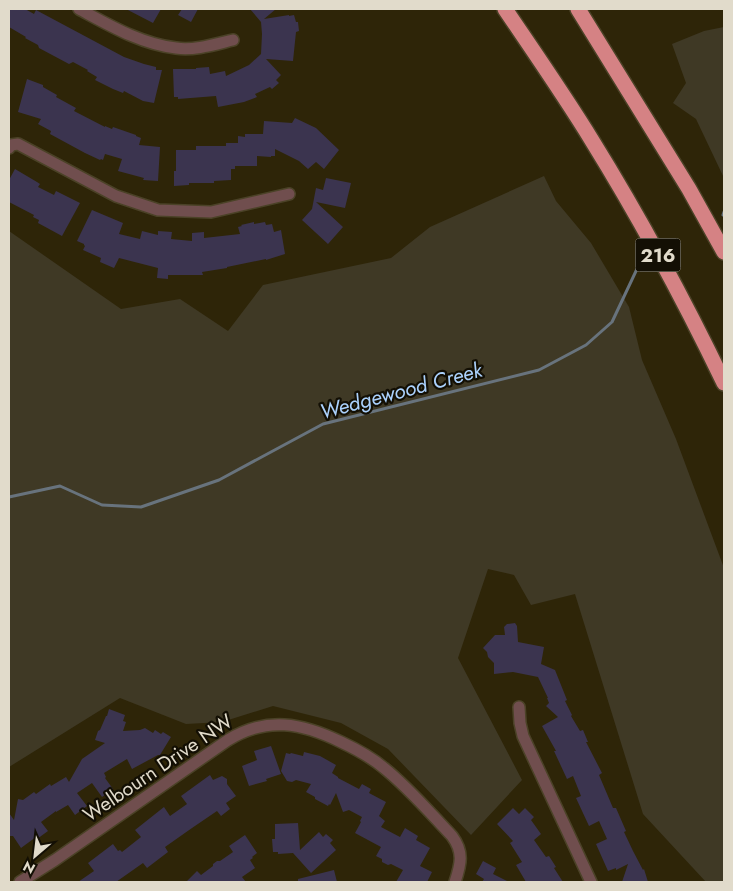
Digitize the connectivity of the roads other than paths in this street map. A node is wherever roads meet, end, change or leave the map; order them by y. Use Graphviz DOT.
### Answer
graph roads {
  1 [pos="79,9"];
  2 [pos="105,9"];
  3 [pos="505,9"];
  4 [pos="578,9"];
  5 [pos="99,20"];
  6 [pos="233,40"];
  7 [pos="9,148"];
  8 [pos="289,194"];
  9 [pos="724,252"];
  10 [pos="722,378"];
  11 [pos="519,707"];
  12 [pos="20,882"];
  13 [pos="455,882"];
  14 [pos="591,882"];
  1 -- 5 [label="street"];
  2 -- 5 [label="street"];
  3 -- 10 [label="highway, 216"];
  4 -- 9 [label="highway"];
  5 -- 6 [label="street"];
  7 -- 8 [label="street"];
  11 -- 14 [label="street"];
  12 -- 13 [label="street, Welbourn Drive NW"];
}
